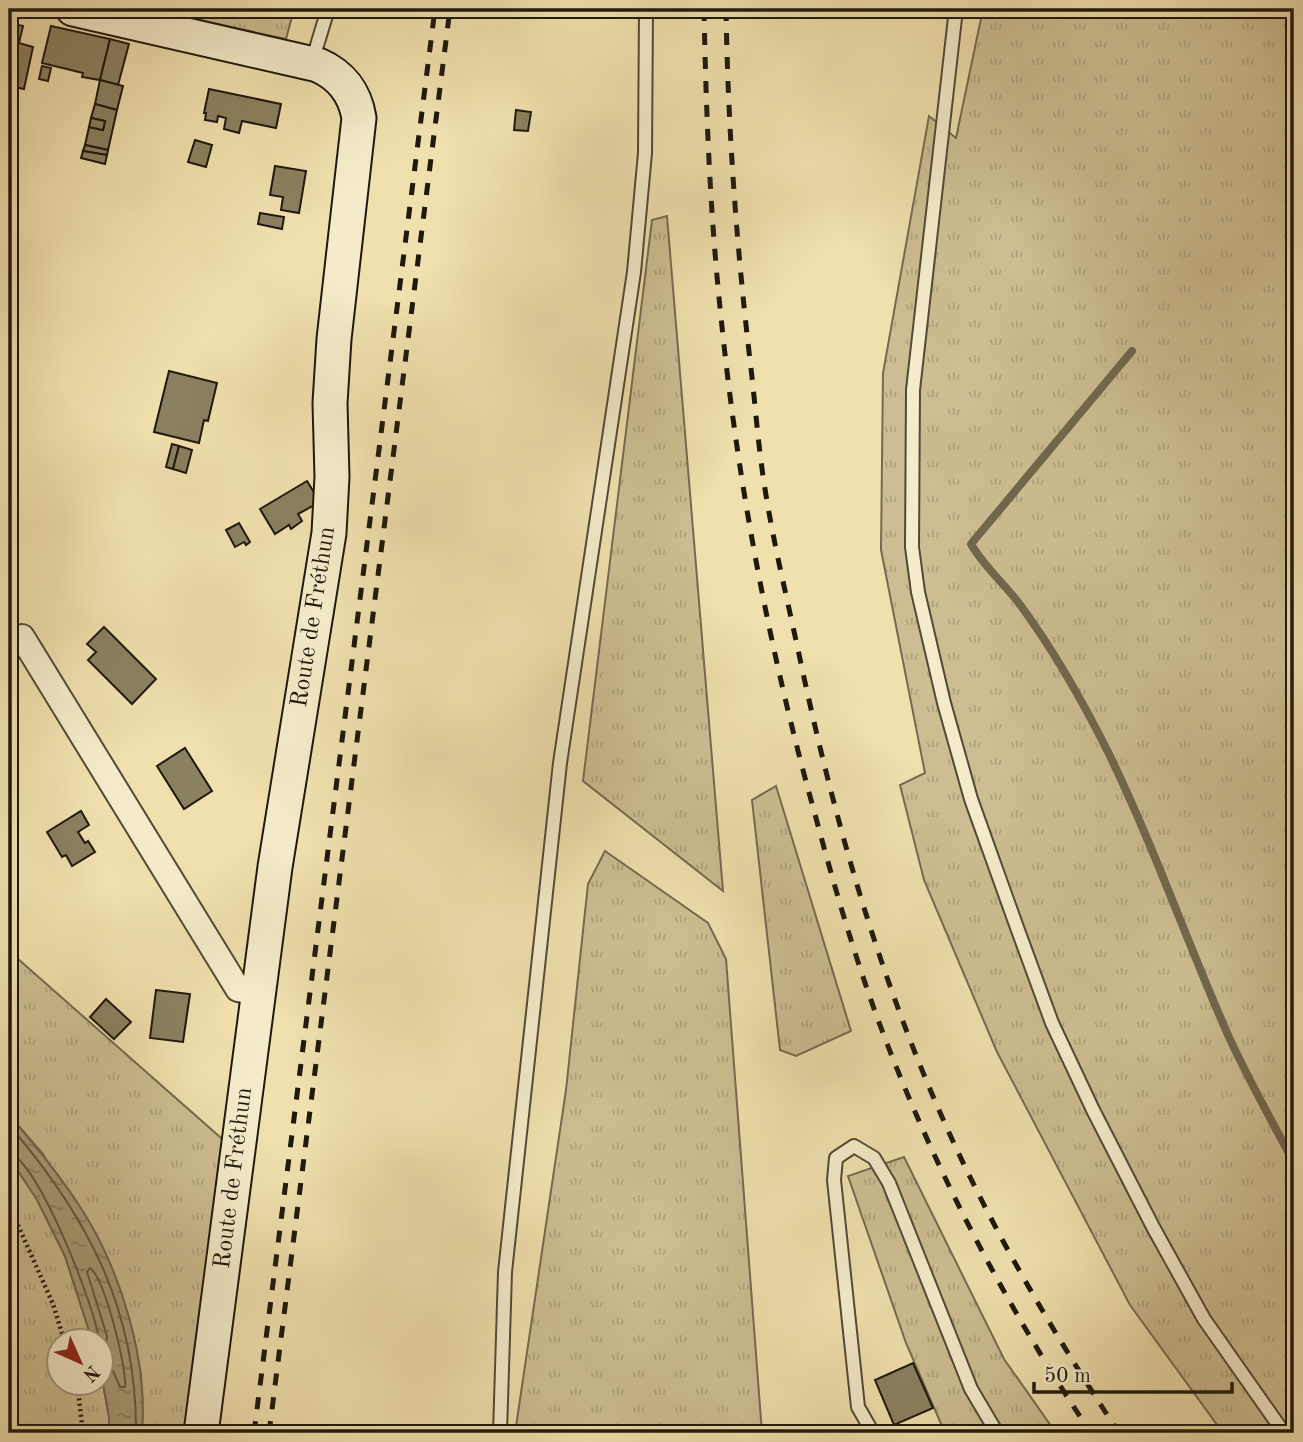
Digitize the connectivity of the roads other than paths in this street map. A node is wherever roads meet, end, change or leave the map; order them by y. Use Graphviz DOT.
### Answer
graph roads {
  1 [pos="73,9"];
  2 [pos="328,9"];
  3 [pos="646,9"];
  4 [pos="956,9"];
  5 [pos="312,63"];
  6 [pos="22,637"];
  7 [pos="258,993"];
  8 [pos="201,1433"];
  9 [pos="500,1433"];
  10 [pos="873,1433"];
  11 [pos="997,1433"];
  12 [pos="1284,1433"];
  1 -- 5 [label="street, Route de Fréthun"];
  2 -- 5 [label="lane"];
  3 -- 9 [label="lane"];
  4 -- 12 [label="lane"];
  5 -- 7 [label="street, Route de Fréthun"];
  6 -- 7 [label="street"];
  7 -- 8 [label="street, Route de Fréthun"];
  10 -- 11 [label="lane"];
}
